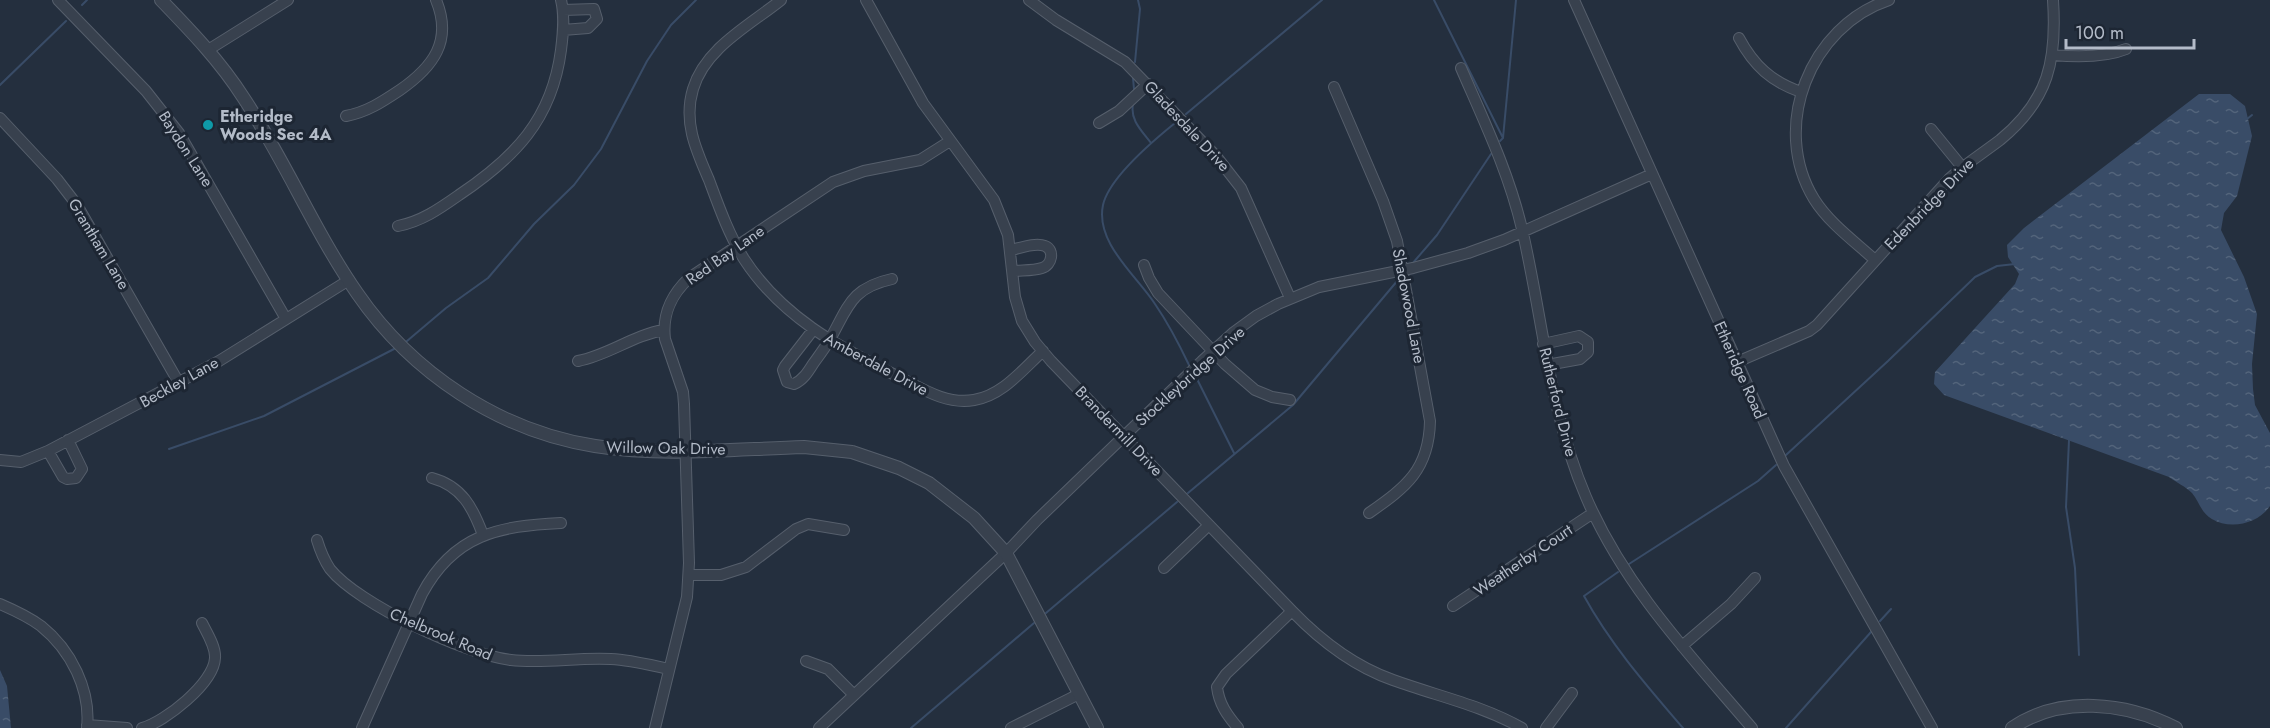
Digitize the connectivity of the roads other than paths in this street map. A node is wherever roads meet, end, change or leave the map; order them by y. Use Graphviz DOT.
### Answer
graph roads {
  1 [pos="58,0"];
  2 [pos="161,0"];
  3 [pos="288,0"];
  4 [pos="436,0"];
  5 [pos="781,0"];
  6 [pos="866,0"];
  7 [pos="1029,0"];
  8 [pos="1574,0"];
  9 [pos="1889,0"];
  10 [pos="2053,0"];
  11 [pos="562,5"];
  12 [pos="563,30"];
  13 [pos="1739,38"];
  14 [pos="2126,49"];
  15 [pos="208,50"];
  16 [pos="2053,56"];
  17 [pos="1461,68"];
  18 [pos="1148,84"];
  19 [pos="1334,87"];
  20 [pos="1801,92"];
  21 [pos="346,116"];
  22 [pos="0,118"];
  23 [pos="1099,123"];
  24 [pos="1931,129"];
  25 [pos="950,141"];
  26 [pos="1962,166"];
  27 [pos="1652,174"];
  28 [pos="398,226"];
  29 [pos="1523,231"];
  30 [pos="736,245"];
  31 [pos="1011,250"];
  32 [pos="1875,260"];
  33 [pos="1144,265"];
  34 [pos="1403,270"];
  35 [pos="1013,271"];
  36 [pos="892,279"];
  37 [pos="349,280"];
  38 [pos="1290,298"];
  39 [pos="286,319"];
  40 [pos="664,330"];
  41 [pos="813,330"];
  42 [pos="829,341"];
  43 [pos="1543,344"];
  44 [pos="1043,351"];
  45 [pos="1214,351"];
  46 [pos="578,361"];
  47 [pos="1737,362"];
  48 [pos="1547,365"];
  49 [pos="179,383"];
  50 [pos="1290,400"];
  51 [pos="1123,436"];
  52 [pos="68,440"];
  53 [pos="686,450"];
  54 [pos="48,451"];
  55 [pos="0,460"];
  56 [pos="432,478"];
  57 [pos="1369,513"];
  58 [pos="1593,513"];
  59 [pos="561,523"];
  60 [pos="1209,525"];
  61 [pos="844,530"];
  62 [pos="483,535"];
  63 [pos="317,540"];
  64 [pos="1006,553"];
  65 [pos="1164,568"];
  66 [pos="689,575"];
  67 [pos="1755,578"];
  68 [pos="0,604"];
  69 [pos="1453,606"];
  70 [pos="1292,611"];
  71 [pos="409,622"];
  72 [pos="202,623"];
  73 [pos="1682,646"];
  74 [pos="806,661"];
  75 [pos="669,669"];
  76 [pos="1572,693"];
  77 [pos="854,694"];
  78 [pos="1079,694"];
  79 [pos="87,727"];
  80 [pos="127,728"];
  81 [pos="142,728"];
  82 [pos="362,728"];
  83 [pos="655,728"];
  84 [pos="819,728"];
  85 [pos="1011,728"];
  86 [pos="1096,728"];
  87 [pos="1238,728"];
  88 [pos="1522,728"];
  89 [pos="1546,728"];
  90 [pos="1752,728"];
  91 [pos="1932,728"];
  92 [pos="2012,728"];
  93 [pos="2176,728"];
  1 -- 39 [label="street, Baydon Lane"];
  2 -- 15 [label="street, Willow Oak Drive"];
  3 -- 15 [label="street"];
  4 -- 21 [label="street"];
  5 -- 30 [label="street, Amberdale Drive"];
  6 -- 25 [label="street, Brandermill Drive"];
  7 -- 18 [label="street, Gladesdale Drive"];
  8 -- 27 [label="street, Etheridge Road"];
  9 -- 20 [label="street"];
  10 -- 16 [label="street, Edenbridge Drive"];
  11 -- 12 [label="street"];
  11 -- 12 [label="street"];
  12 -- 28 [label="street"];
  13 -- 20 [label="street"];
  14 -- 16 [label="street"];
  15 -- 37 [label="street, Willow Oak Drive"];
  16 -- 26 [label="street, Edenbridge Drive"];
  17 -- 29 [label="street, Rutherford Drive"];
  18 -- 23 [label="street"];
  18 -- 38 [label="street, Gladesdale Drive"];
  19 -- 34 [label="street, Shadowood Lane"];
  20 -- 32 [label="street"];
  22 -- 49 [label="street, Grantham Lane"];
  24 -- 26 [label="street"];
  25 -- 30 [label="street, Red Bay Lane"];
  25 -- 31 [label="street, Brandermill Drive"];
  26 -- 32 [label="street, Edenbridge Drive"];
  27 -- 29 [label="street, Stockleybridge Drive"];
  27 -- 47 [label="street, Etheridge Road"];
  29 -- 34 [label="street, Stockleybridge Drive"];
  29 -- 43 [label="street, Rutherford Drive"];
  30 -- 40 [label="street, Red Bay Lane"];
  30 -- 41 [label="street, Amberdale Drive"];
  31 -- 35 [label="street, Brandermill Drive"];
  31 -- 35 [label="street"];
  32 -- 47 [label="street, Edenbridge Drive"];
  33 -- 45 [label="street"];
  34 -- 38 [label="street, Stockleybridge Drive"];
  34 -- 57 [label="street, Shadowood Lane"];
  35 -- 44 [label="street, Brandermill Drive"];
  36 -- 42 [label="street"];
  37 -- 39 [label="street, Beckley Lane"];
  37 -- 53 [label="street, Willow Oak Drive"];
  38 -- 45 [label="street, Stockleybridge Drive"];
  39 -- 49 [label="street, Beckley Lane"];
  40 -- 46 [label="street"];
  40 -- 53 [label="street, Red Bay Lane"];
  41 -- 42 [label="street, Amberdale Drive"];
  41 -- 42 [label="street"];
  42 -- 44 [label="street, Amberdale Drive"];
  43 -- 48 [label="street, Rutherford Drive"];
  43 -- 48 [label="street"];
  44 -- 51 [label="street, Brandermill Drive"];
  45 -- 50 [label="street"];
  45 -- 51 [label="street, Stockleybridge Drive"];
  47 -- 91 [label="street, Etheridge Road"];
  48 -- 58 [label="street, Rutherford Drive"];
  49 -- 52 [label="street, Beckley Lane"];
  51 -- 60 [label="street, Brandermill Drive"];
  51 -- 64 [label="street, Stockleybridge Drive"];
  52 -- 54 [label="street, Beckley Lane"];
  52 -- 54 [label="street"];
  53 -- 64 [label="street, Willow Oak Drive"];
  53 -- 66 [label="street, Red Bay Lane"];
  54 -- 55 [label="street, Beckley Lane"];
  56 -- 62 [label="street"];
  58 -- 69 [label="street, Weatherby Court"];
  58 -- 73 [label="street, Rutherford Drive"];
  59 -- 62 [label="street"];
  60 -- 65 [label="street"];
  60 -- 70 [label="street, Brandermill Drive"];
  61 -- 66 [label="street"];
  62 -- 71 [label="street"];
  63 -- 71 [label="street, Chelbrook Road"];
  64 -- 77 [label="street, Stockleybridge Drive"];
  64 -- 78 [label="street, Willow Oak Drive"];
  66 -- 75 [label="street, Red Bay Lane"];
  67 -- 73 [label="street"];
  68 -- 79 [label="street"];
  70 -- 87 [label="street"];
  70 -- 88 [label="street, Brandermill Drive"];
  71 -- 75 [label="street, Chelbrook Road"];
  71 -- 82 [label="street"];
  72 -- 81 [label="street"];
  73 -- 90 [label="street, Rutherford Drive"];
  74 -- 77 [label="street"];
  75 -- 83 [label="street, Red Bay Lane"];
  76 -- 89 [label="street"];
  77 -- 84 [label="street, Stockleybridge Drive"];
  78 -- 85 [label="street"];
  78 -- 86 [label="street, Willow Oak Drive"];
  79 -- 80 [label="street"];
  92 -- 93 [label="street"];
}
